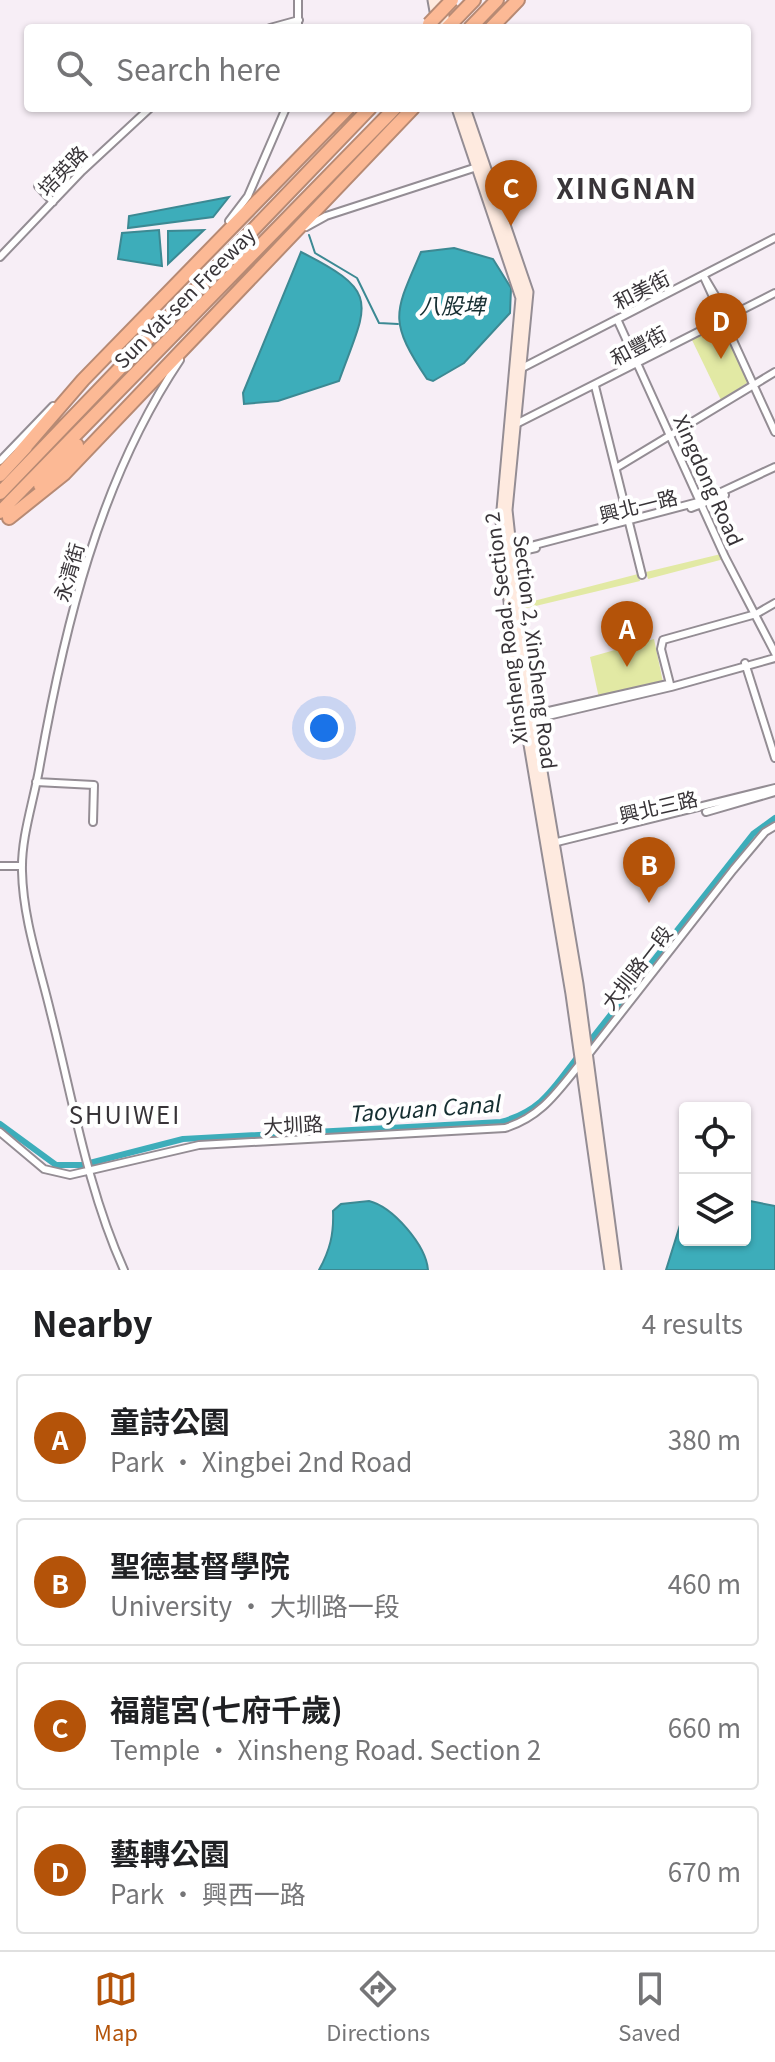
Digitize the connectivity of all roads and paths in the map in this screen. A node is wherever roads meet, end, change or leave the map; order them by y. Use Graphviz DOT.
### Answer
graph roads {
  1 [pos="298,0"];
  2 [pos="433,0"];
  3 [pos="441,0"];
  4 [pos="452,0"];
  5 [pos="474,0"];
  6 [pos="497,0"];
  7 [pos="518,0"];
  8 [pos="299,20"];
  9 [pos="284,24"];
  10 [pos="298,24"];
  11 [pos="430,24"];
  12 [pos="432,24"];
  13 [pos="447,24"];
  14 [pos="450,24"];
  15 [pos="474,24"];
  16 [pos="495,24"];
  17 [pos="146,112"];
  18 [pos="284,112"];
  19 [pos="344,112"];
  20 [pos="366,112"];
  21 [pos="391,112"];
  22 [pos="409,112"];
  23 [pos="459,112"];
  24 [pos="466,112"];
  25 [pos="480,166"];
  26 [pos="38,186"];
  27 [pos="53,202"];
  28 [pos="269,211"];
  29 [pos="775,238"];
  30 [pos="0,257"];
  31 [pos="703,275"];
  32 [pos="775,293"];
  33 [pos="725,318"];
  34 [pos="617,319"];
  35 [pos="637,362"];
  36 [pos="522,368"];
  37 [pos="775,372"];
  38 [pos="757,382"];
  39 [pos="595,386"];
  40 [pos="775,421"];
  41 [pos="516,424"];
  42 [pos="775,432"];
  43 [pos="671,435"];
  44 [pos="20,453"];
  45 [pos="0,461"];
  46 [pos="616,468"];
  47 [pos="775,470"];
  48 [pos="0,475"];
  49 [pos="0,493"];
  50 [pos="703,503"];
  51 [pos="3,520"];
  52 [pos="629,522"];
  53 [pos="509,553"];
  54 [pos="642,575"];
  55 [pos="775,603"];
  56 [pos="756,614"];
  57 [pos="775,655"];
  58 [pos="745,665"];
  59 [pos="671,685"];
  60 [pos="529,718"];
  61 [pos="775,724"];
  62 [pos="766,729"];
  63 [pos="775,758"];
  64 [pos="36,782"];
  65 [pos="775,790"];
  66 [pos="93,822"];
  67 [pos="775,826"];
  68 [pos="551,845"];
  69 [pos="0,866"];
  70 [pos="22,866"];
  71 [pos="583,1060"];
  72 [pos="0,1132"];
  73 [pos="88,1171"];
  74 [pos="124,1270"];
  75 [pos="610,1270"];
  76 [pos="616,1270"];
  1 -- 8 [label="street"];
  2 -- 11 [label="main road"];
  3 -- 13 [label="main road"];
  4 -- 12 [label="highway, bridge"];
  5 -- 14 [label="highway"];
  6 -- 15 [label="highway"];
  7 -- 16 [label="highway"];
  8 -- 9 [label="street"];
  8 -- 10 [label="street"];
  17 -- 27 [label="street, 培英路"];
  18 -- 45 [label="street"];
  19 -- 44 [label="highway"];
  20 -- 28 [label="highway, Sun Yat-sen Freeway"];
  21 -- 51 [label="highway, Sun Yat-sen Freeway"];
  22 -- 51 [label="highway"];
  23 -- 25 [label="main road, Section 2, XinSheng Road"];
  24 -- 25 [label="main road, Xinsheng Road. Section 2"];
  25 -- 36 [label="main road, Xinsheng Road. Section 2"];
  25 -- 53 [label="main road, Section 2, XinSheng Road"];
  25 -- 64 [label="street, 永清街"];
  26 -- 27 [label="street"];
  27 -- 30 [label="street, 培英路"];
  28 -- 44 [label="highway"];
  28 -- 49 [label="highway, Sun Yat-sen Freeway"];
  29 -- 31 [label="street, 和美街"];
  31 -- 33 [label="street"];
  31 -- 34 [label="street, 和美街"];
  32 -- 33 [label="street, 和豐街"];
  33 -- 35 [label="street, 和豐街"];
  33 -- 38 [label="street"];
  34 -- 35 [label="street, Xingdong Road"];
  34 -- 36 [label="street, 和美街"];
  35 -- 39 [label="street, 和豐街"];
  35 -- 43 [label="street, Xingdong Road"];
  36 -- 41 [label="main road, Xinsheng Road. Section 2"];
  37 -- 38 [label="street"];
  38 -- 40 [label="street"];
  38 -- 42 [label="street"];
  38 -- 43 [label="street"];
  39 -- 41 [label="street, 和豐街"];
  39 -- 46 [label="street"];
  41 -- 53 [label="main road, Xinsheng Road. Section 2"];
  43 -- 46 [label="street"];
  43 -- 50 [label="street, Xingdong Road"];
  44 -- 48 [label="highway"];
  46 -- 52 [label="street"];
  47 -- 50 [label="street, 興北一路"];
  50 -- 52 [label="street, 興北一路"];
  50 -- 56 [label="street, Xingdong Road"];
  52 -- 53 [label="street, 興北一路"];
  52 -- 54 [label="street"];
  53 -- 60 [label="main road, Section 2, XinSheng Road"];
  55 -- 56 [label="street"];
  56 -- 57 [label="street, Xingdong Road"];
  56 -- 59 [label="street"];
  57 -- 58 [label="street"];
  58 -- 59 [label="street"];
  58 -- 62 [label="street"];
  59 -- 60 [label="street"];
  60 -- 68 [label="main road, Section 2, XinSheng Road"];
  61 -- 62 [label="street"];
  62 -- 63 [label="street"];
  64 -- 66 [label="street"];
  64 -- 70 [label="street, 永清街"];
  65 -- 68 [label="street, 興北三路"];
  67 -- 71 [label="street, 大圳路一段"];
  68 -- 71 [label="main road"];
  69 -- 70 [label="street"];
  70 -- 73 [label="street, 永清街"];
  71 -- 73 [label="street, 大圳路"];
  71 -- 75 [label="main road"];
  71 -- 76 [label="main road"];
  72 -- 73 [label="street, 大圳路"];
  73 -- 74 [label="street, 永清街"];
}
